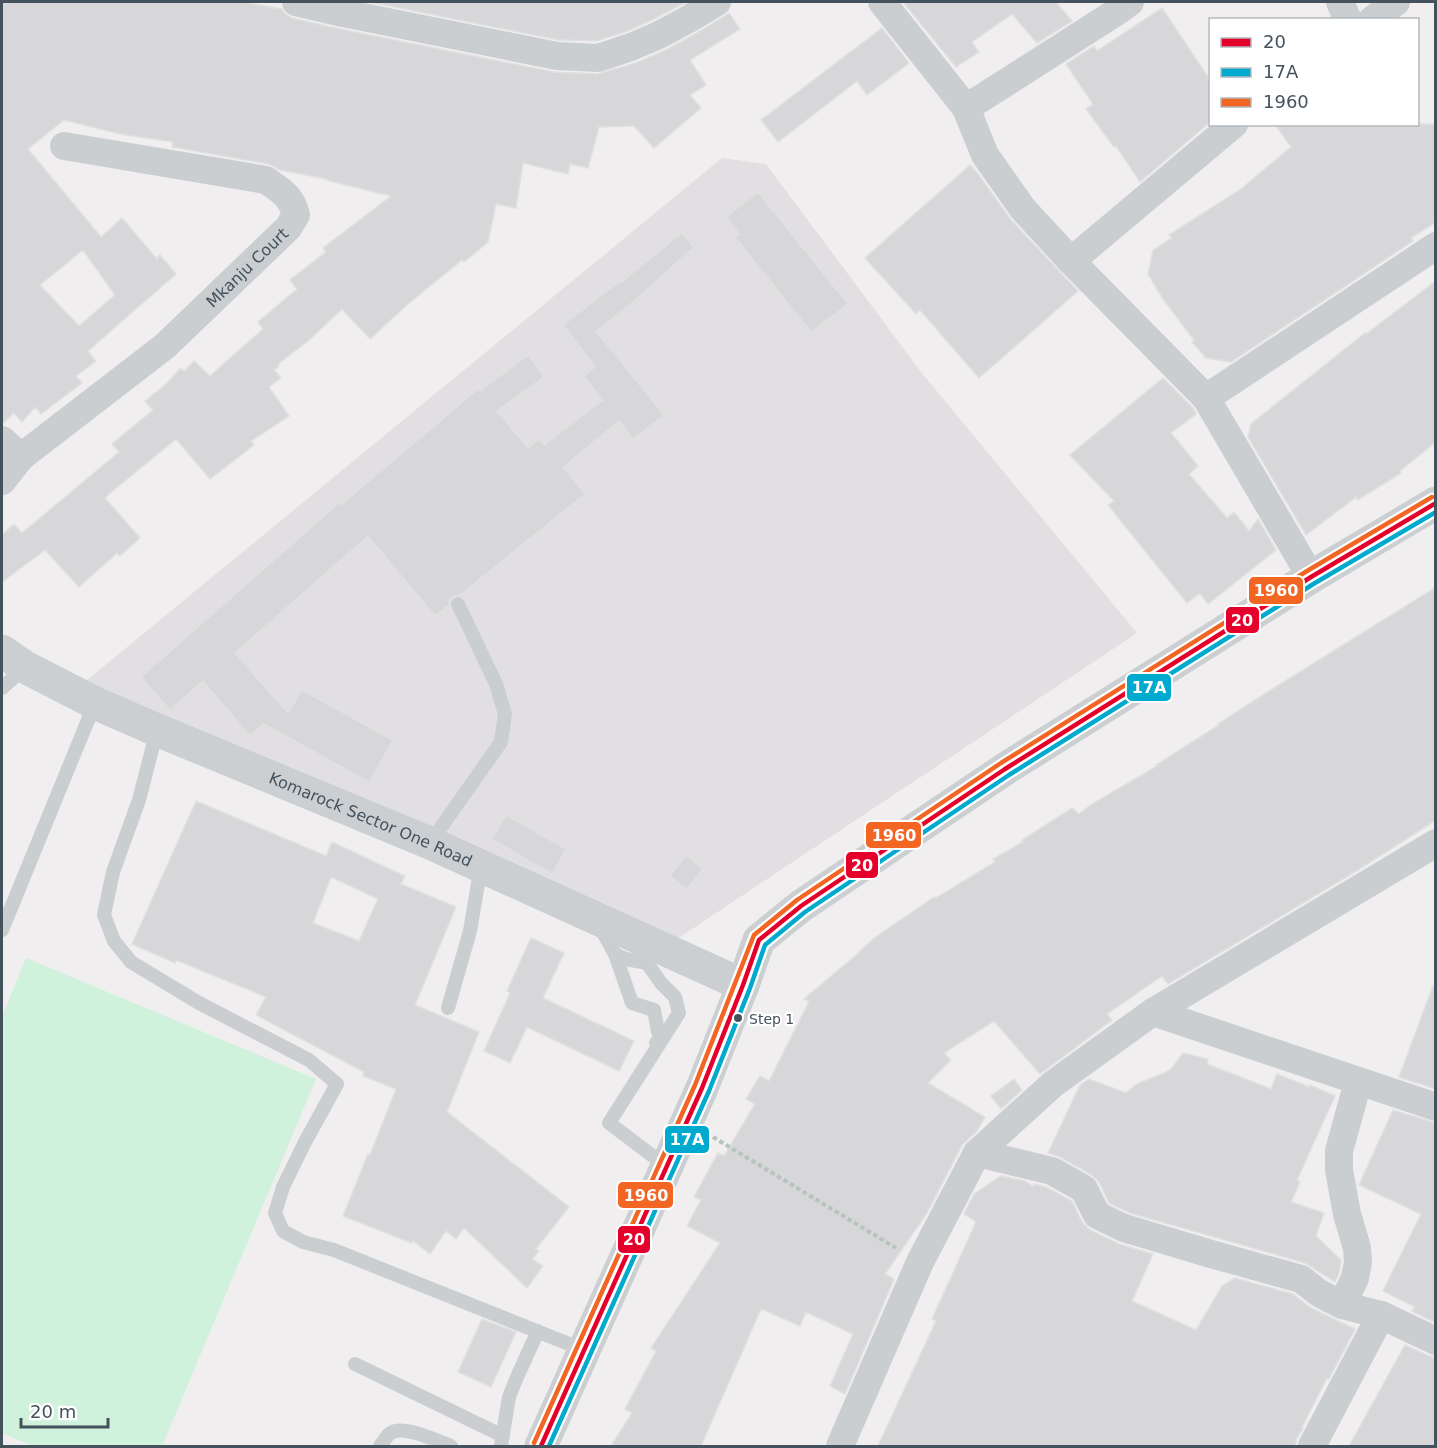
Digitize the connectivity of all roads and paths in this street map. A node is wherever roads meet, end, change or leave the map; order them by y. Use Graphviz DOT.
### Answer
graph roads {
  1 [pos="296,2"];
  2 [pos="717,2"];
  3 [pos="882,2"];
  4 [pos="1130,2"];
  5 [pos="1340,2"];
  6 [pos="1396,2"];
  7 [pos="1347,18"];
  8 [pos="1375,18"];
  9 [pos="966,108"];
  10 [pos="1232,126"];
  11 [pos="64,146"];
  12 [pos="1436,246"];
  13 [pos="1071,261"];
  14 [pos="1206,398"];
  15 [pos="11,449"];
  16 [pos="2,481"];
  17 [pos="1436,503"];
  18 [pos="1311,578"];
  19 [pos="458,604"];
  20 [pos="9,669"];
  21 [pos="95,703"];
  22 [pos="157,730"];
  23 [pos="430,843"];
  24 [pos="1436,843"];
  25 [pos="481,866"];
  26 [pos="595,918"];
  27 [pos="2,930"];
  28 [pos="615,954"];
  29 [pos="743,985"];
  30 [pos="448,1008"];
  31 [pos="1153,1011"];
  32 [pos="1358,1082"];
  33 [pos="1436,1107"];
  34 [pos="689,1115"];
  35 [pos="609,1123"];
  36 [pos="977,1153"];
  37 [pos="666,1166"];
  38 [pos="920,1262"];
  39 [pos="1342,1305"];
  40 [pos="1381,1315"];
  41 [pos="538,1332"];
  42 [pos="1436,1341"];
  43 [pos="584,1350"];
  44 [pos="355,1364"];
  45 [pos="502,1441"];
  46 [pos="380,1446"];
  47 [pos="451,1446"];
  48 [pos="541,1446"];
  49 [pos="840,1446"];
  50 [pos="1312,1446"];
  1 -- 2 [label="street"];
  3 -- 9 [label="street"];
  4 -- 9 [label="street"];
  5 -- 7 [label="street"];
  6 -- 8 [label="street"];
  9 -- 13 [label="street"];
  10 -- 13 [label="street"];
  11 -- 15 [label="street, Mkanju Court"];
  12 -- 14 [label="street"];
  13 -- 14 [label="street"];
  14 -- 18 [label="street"];
  15 -- 16 [label="street, Mkanju Court"];
  17 -- 18 [label="main road"];
  18 -- 29 [label="main road"];
  19 -- 23 [label="lane"];
  20 -- 21 [label="main road, Komarock Sector One Road"];
  21 -- 22 [label="main road, Komarock Sector One Road"];
  21 -- 27 [label="lane"];
  22 -- 23 [label="main road, Komarock Sector One Road"];
  22 -- 41 [label="lane"];
  23 -- 25 [label="main road, Komarock Sector One Road"];
  24 -- 31 [label="street"];
  25 -- 26 [label="main road, Komarock Sector One Road"];
  25 -- 30 [label="lane"];
  26 -- 28 [label="lane"];
  26 -- 29 [label="main road, Komarock Sector One Road"];
  28 -- 35 [label="lane"];
  28 -- 35 [label="lane"];
  29 -- 34 [label="main road"];
  31 -- 32 [label="street"];
  31 -- 36 [label="street"];
  32 -- 33 [label="street"];
  32 -- 39 [label="street"];
  34 -- 37 [label="main road"];
  34 -- 38 [label="path"];
  35 -- 37 [label="lane"];
  36 -- 38 [label="street"];
  36 -- 39 [label="street"];
  37 -- 43 [label="main road"];
  38 -- 49 [label="street"];
  39 -- 40 [label="street"];
  40 -- 42 [label="street"];
  40 -- 50 [label="street"];
  41 -- 43 [label="lane"];
  41 -- 45 [label="lane"];
  43 -- 48 [label="main road"];
  44 -- 45 [label="lane"];
  46 -- 47 [label="lane"];
}
